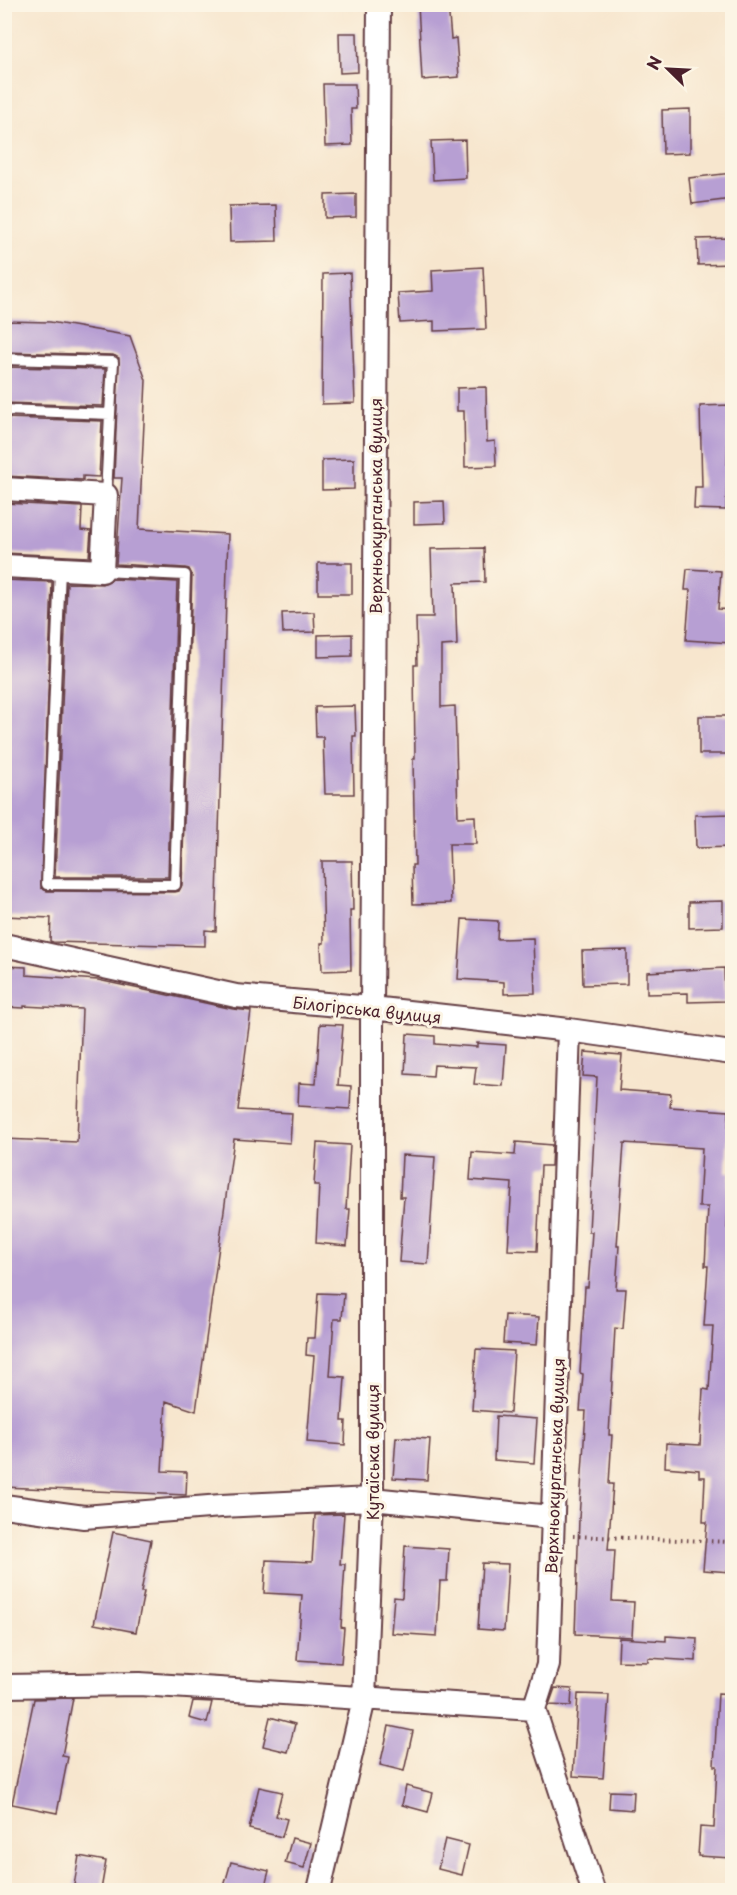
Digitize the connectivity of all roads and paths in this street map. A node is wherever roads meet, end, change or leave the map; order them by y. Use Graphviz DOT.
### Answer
graph roads {
  1 [pos="379,4"];
  2 [pos="4,359"];
  3 [pos="4,410"];
  4 [pos="110,414"];
  5 [pos="4,489"];
  6 [pos="106,495"];
  7 [pos="4,566"];
  8 [pos="60,569"];
  9 [pos="102,571"];
  10 [pos="4,945"];
  11 [pos="372,1008"];
  12 [pos="569,1030"];
  13 [pos="732,1053"];
  14 [pos="372,1498"];
  15 [pos="4,1506"];
  16 [pos="552,1526"];
  17 [pos="732,1542"];
  18 [pos="4,1686"];
  19 [pos="364,1699"];
  20 [pos="534,1709"];
  21 [pos="319,1890"];
  22 [pos="593,1890"];
  1 -- 11 [label="street, Верхньокурганська вулиця"];
  2 -- 4 [label="lane"];
  3 -- 4 [label="lane"];
  4 -- 6 [label="lane"];
  5 -- 6 [label="street"];
  6 -- 9 [label="street"];
  7 -- 8 [label="street"];
  8 -- 9 [label="street"];
  8 -- 9 [label="lane"];
  10 -- 11 [label="street, Білогірська вулиця"];
  11 -- 12 [label="street, Білогірська вулиця"];
  11 -- 14 [label="street, Кутаїська вулиця"];
  12 -- 13 [label="street, Білогірська вулиця"];
  12 -- 16 [label="street, Верхньокурганська вулиця"];
  14 -- 15 [label="street"];
  14 -- 16 [label="street"];
  14 -- 19 [label="street, Кутаїська вулиця"];
  16 -- 17 [label="path"];
  16 -- 20 [label="street, Верхньокурганська вулиця"];
  18 -- 19 [label="street"];
  19 -- 20 [label="street"];
  19 -- 21 [label="street, Кутаїська вулиця"];
  20 -- 22 [label="street"];
}
